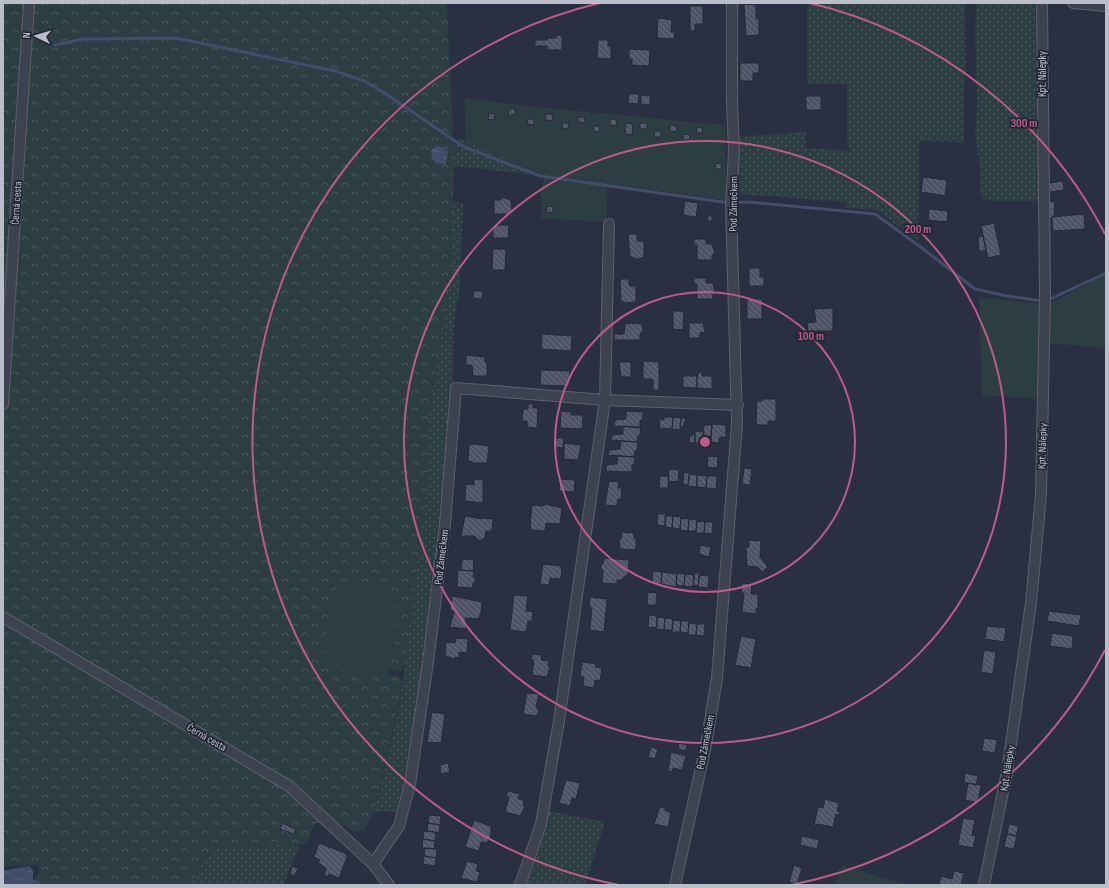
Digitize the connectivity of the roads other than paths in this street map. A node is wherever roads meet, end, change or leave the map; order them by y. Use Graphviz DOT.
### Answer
graph roads {
  1 [pos="29,3"];
  2 [pos="732,3"];
  3 [pos="1042,3"];
  4 [pos="1073,3"];
  5 [pos="1106,6"];
  6 [pos="609,224"];
  7 [pos="605,400"];
  8 [pos="3,404"];
  9 [pos="738,405"];
  10 [pos="3,617"];
  11 [pos="373,864"];
  12 [pos="389,885"];
  13 [pos="520,885"];
  14 [pos="675,885"];
  15 [pos="984,885"];
  1 -- 8 [label="street, Černá cesta"];
  2 -- 9 [label="street, Pod Zámečkem"];
  3 -- 15 [label="street, Kpt. Nálepky"];
  4 -- 5 [label="street"];
  6 -- 7 [label="street"];
  7 -- 9 [label="street, Pod Zámečkem"];
  7 -- 11 [label="street, Pod Zámečkem"];
  7 -- 13 [label="street"];
  9 -- 14 [label="street, Pod Zámečkem"];
  10 -- 11 [label="street, Černá cesta"];
  11 -- 12 [label="street, Černá cesta"];
}
